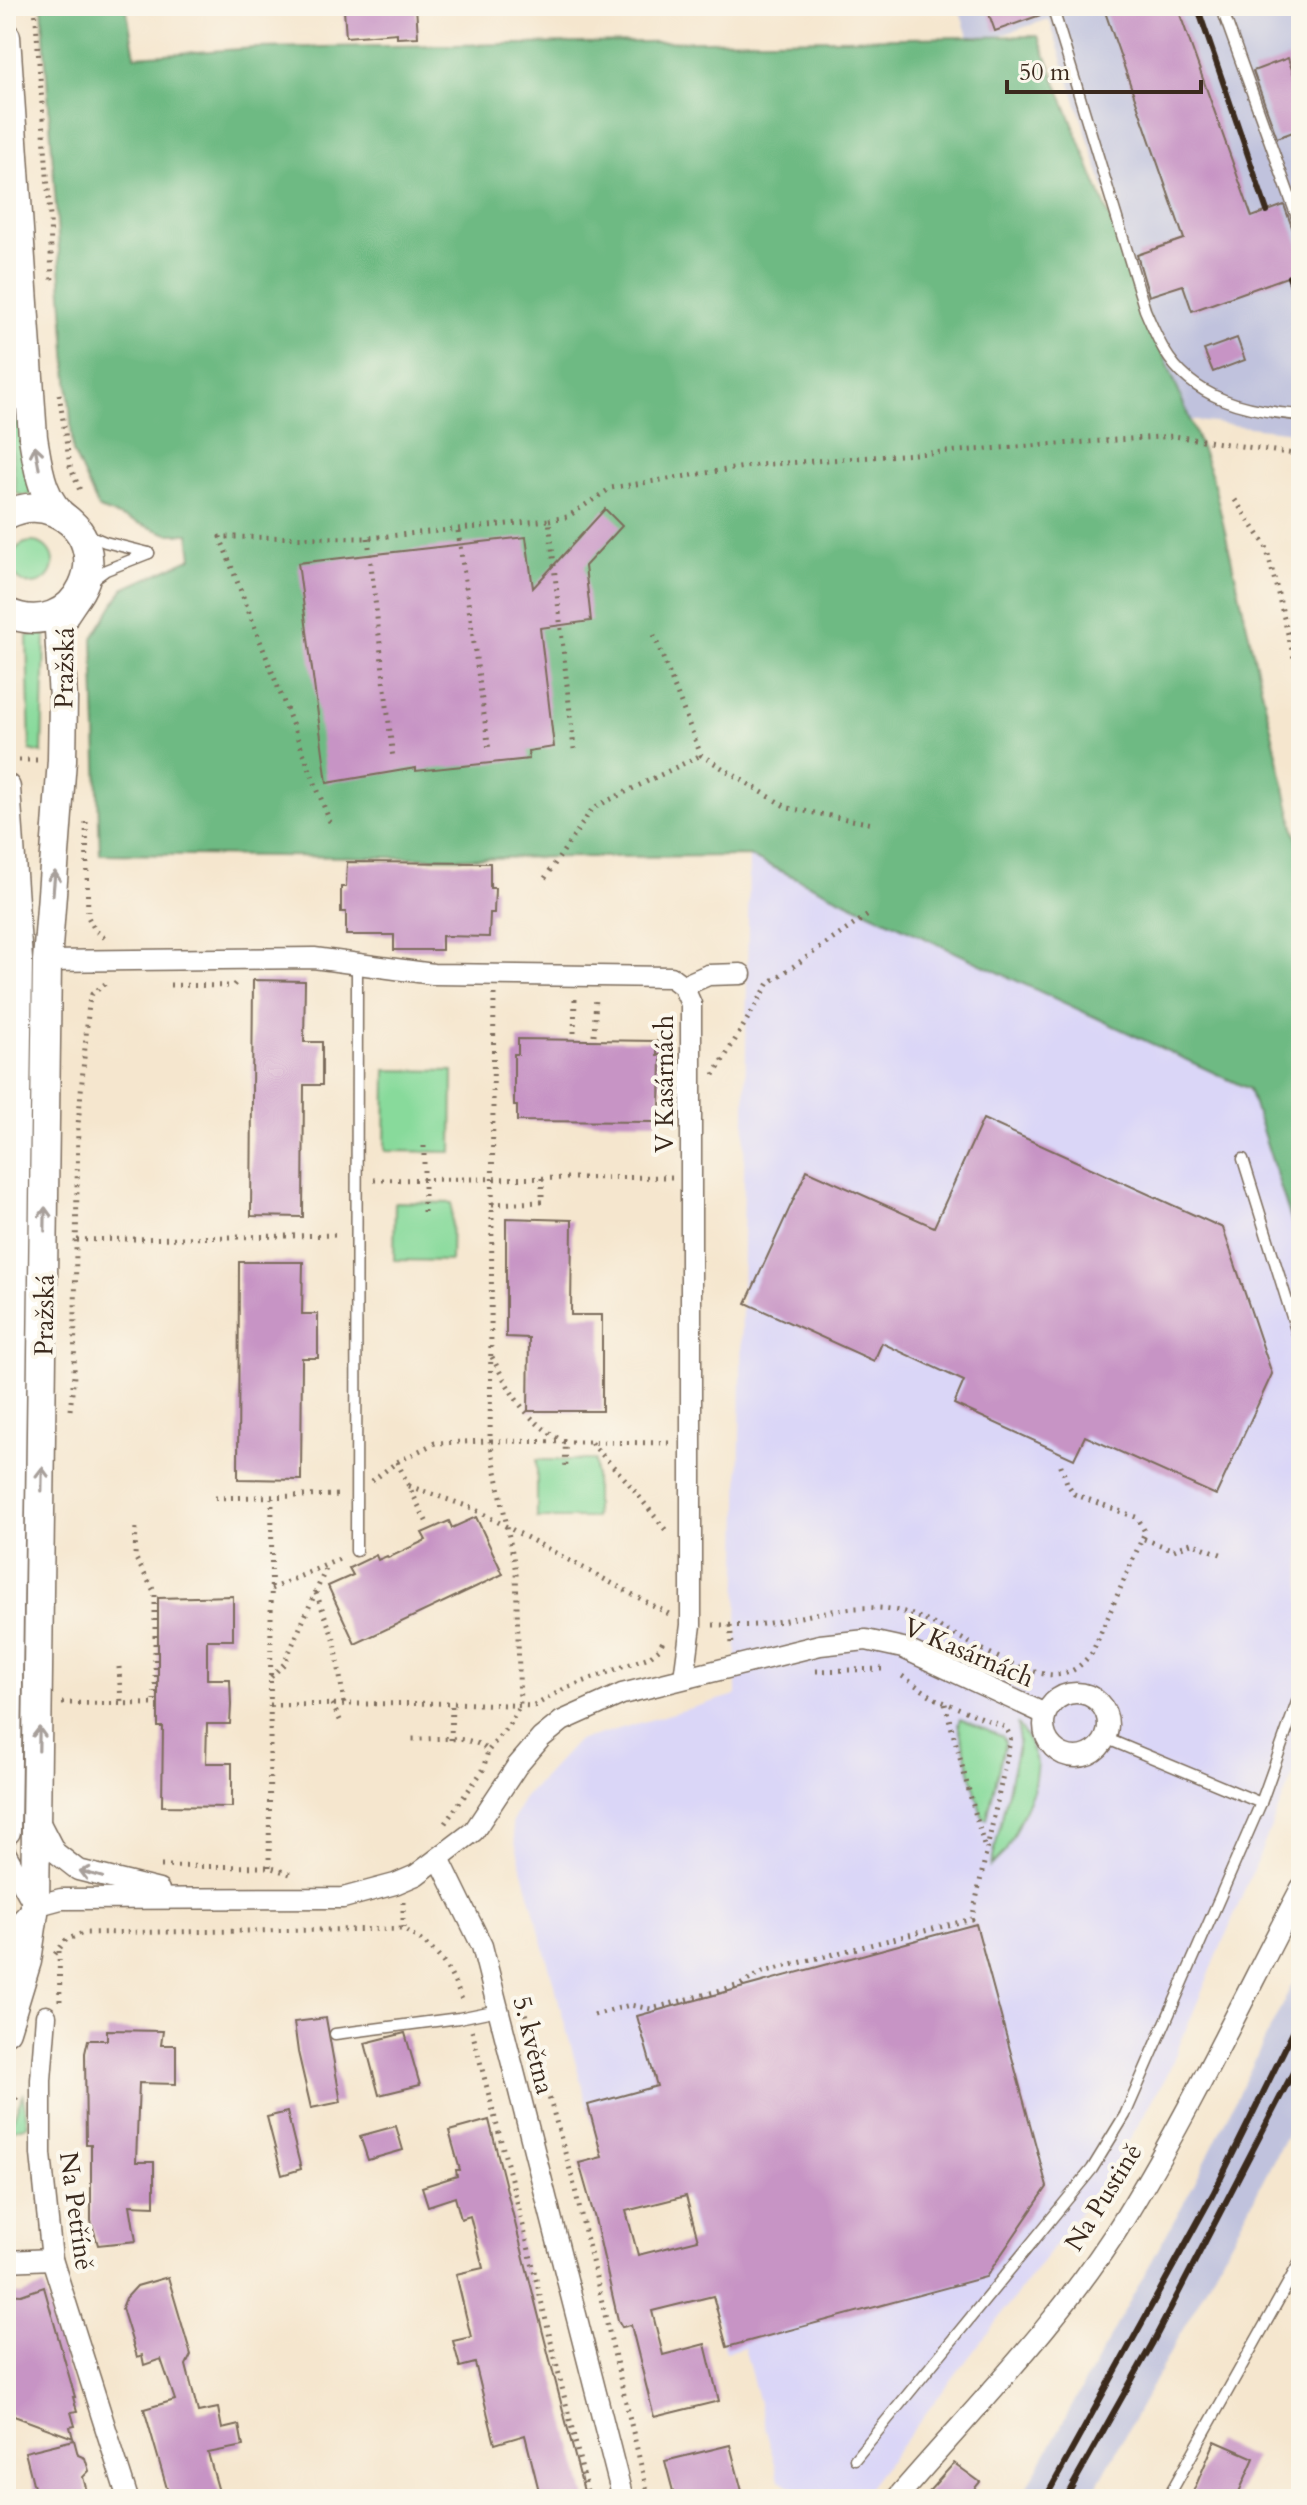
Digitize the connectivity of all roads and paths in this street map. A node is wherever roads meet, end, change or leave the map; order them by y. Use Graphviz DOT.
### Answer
graph roads {
  1 [pos="35,6"];
  2 [pos="1052,6"];
  3 [pos="1221,6"];
  4 [pos="6,37"];
  5 [pos="1301,228"];
  6 [pos="52,291"];
  7 [pos="57,379"];
  8 [pos="1301,415"];
  9 [pos="1301,455"];
  10 [pos="1235,500"];
  11 [pos="77,512"];
  12 [pos="6,515"];
  13 [pos="549,520"];
  14 [pos="458,531"];
  15 [pos="368,538"];
  16 [pos="77,597"];
  17 [pos="6,612"];
  18 [pos="654,635"];
  19 [pos="1301,686"];
  20 [pos="574,749"];
  21 [pos="489,750"];
  22 [pos="701,755"];
  23 [pos="393,759"];
  24 [pos="6,788"];
  25 [pos="6,796"];
  26 [pos="86,807"];
  27 [pos="330,822"];
  28 [pos="873,824"];
  29 [pos="545,878"];
  30 [pos="871,913"];
  31 [pos="95,930"];
  32 [pos="47,961"];
  33 [pos="357,965"];
  34 [pos="741,974"];
  35 [pos="494,976"];
  36 [pos="683,986"];
  37 [pos="97,987"];
  38 [pos="608,992"];
  39 [pos="575,993"];
  40 [pos="574,1033"];
  41 [pos="594,1035"];
  42 [pos="691,1114"];
  43 [pos="424,1146"];
  44 [pos="1243,1159"];
  45 [pos="674,1162"];
  46 [pos="542,1178"];
  47 [pos="492,1179"];
  48 [pos="357,1180"];
  49 [pos="423,1180"];
  50 [pos="492,1204"];
  51 [pos="424,1212"];
  52 [pos="357,1235"];
  53 [pos="1301,1346"];
  54 [pos="491,1356"];
  55 [pos="490,1441"];
  56 [pos="565,1442"];
  57 [pos="590,1442"];
  58 [pos="675,1443"];
  59 [pos="1059,1460"];
  60 [pos="566,1470"];
  61 [pos="409,1486"];
  62 [pos="356,1492"];
  63 [pos="215,1498"];
  64 [pos="272,1498"];
  65 [pos="136,1525"];
  66 [pos="428,1525"];
  67 [pos="506,1527"];
  68 [pos="675,1528"];
  69 [pos="1144,1539"];
  70 [pos="356,1551"];
  71 [pos="1226,1556"];
  72 [pos="328,1564"];
  73 [pos="271,1589"];
  74 [pos="316,1592"];
  75 [pos="674,1601"];
  76 [pos="666,1634"];
  77 [pos="119,1667"];
  78 [pos="1029,1669"];
  79 [pos="814,1671"];
  80 [pos="271,1678"];
  81 [pos="684,1678"];
  82 [pos="1301,1691"];
  83 [pos="61,1703"];
  84 [pos="121,1703"];
  85 [pos="452,1703"];
  86 [pos="945,1703"];
  87 [pos="332,1704"];
  88 [pos="344,1704"];
  89 [pos="270,1705"];
  90 [pos="520,1705"];
  91 [pos="1045,1714"];
  92 [pos="341,1722"];
  93 [pos="1105,1738"];
  94 [pos="408,1739"];
  95 [pos="451,1740"];
  96 [pos="488,1751"];
  97 [pos="1261,1803"];
  98 [pos="38,1817"];
  99 [pos="6,1831"];
  100 [pos="436,1832"];
  101 [pos="986,1852"];
  102 [pos="6,1854"];
  103 [pos="439,1858"];
  104 [pos="152,1865"];
  105 [pos="269,1867"];
  106 [pos="299,1874"];
  107 [pos="1301,1888"];
  108 [pos="194,1898"];
  109 [pos="35,1906"];
  110 [pos="6,1936"];
  111 [pos="498,2010"];
  112 [pos="53,2012"];
  113 [pos="594,2015"];
  114 [pos="468,2016"];
  115 [pos="6,2030"];
  116 [pos="335,2034"];
  117 [pos="52,2259"];
  118 [pos="1301,2260"];
  119 [pos="6,2261"];
  120 [pos="855,2459"];
  121 [pos="128,2499"];
  122 [pos="589,2499"];
  123 [pos="623,2499"];
  124 [pos="896,2499"];
  125 [pos="1167,2499"];
  1 -- 6 [label="path"];
  2 -- 8 [label="lane"];
  3 -- 5 [label="lane"];
  11 -- 4 [label="street, one-way"];
  7 -- 11 [label="path"];
  9 -- 13 [label="path"];
  10 -- 19 [label="path"];
  11 -- 12 [label="street"];
  11 -- 16 [label="street, Pražská"];
  11 -- 16 [label="lane"];
  13 -- 14 [label="path"];
  13 -- 20 [label="path"];
  14 -- 15 [label="path"];
  14 -- 21 [label="path"];
  15 -- 23 [label="path"];
  15 -- 27 [label="path"];
  16 -- 17 [label="street"];
  32 -- 16 [label="street, Pražská, one-way"];
  18 -- 22 [label="path"];
  22 -- 28 [label="path"];
  22 -- 29 [label="path"];
  24 -- 25 [label="street, Pražská"];
  25 -- 99 [label="street, Pražská"];
  26 -- 31 [label="path"];
  30 -- 42 [label="path"];
  32 -- 33 [label="street, V Kasárnách"];
  98 -- 32 [label="street, Pražská, one-way"];
  33 -- 35 [label="street, V Kasárnách"];
  33 -- 48 [label="lane"];
  34 -- 36 [label="street"];
  35 -- 36 [label="street, V Kasárnách"];
  35 -- 47 [label="path"];
  36 -- 42 [label="street, V Kasárnách"];
  37 -- 52 [label="path"];
  38 -- 41 [label="path"];
  39 -- 40 [label="path"];
  42 -- 81 [label="street, V Kasárnách"];
  43 -- 49 [label="path"];
  44 -- 53 [label="lane"];
  45 -- 46 [label="path"];
  46 -- 47 [label="path"];
  46 -- 50 [label="path"];
  47 -- 49 [label="path"];
  47 -- 50 [label="path"];
  48 -- 49 [label="path"];
  48 -- 52 [label="lane"];
  49 -- 51 [label="path"];
  50 -- 54 [label="path"];
  52 -- 62 [label="lane"];
  54 -- 55 [label="path"];
  54 -- 56 [label="path"];
  55 -- 56 [label="path"];
  55 -- 61 [label="path"];
  55 -- 67 [label="path"];
  56 -- 57 [label="path"];
  56 -- 60 [label="path"];
  57 -- 58 [label="path"];
  57 -- 68 [label="path"];
  59 -- 69 [label="path"];
  61 -- 66 [label="path"];
  61 -- 67 [label="path"];
  62 -- 64 [label="path"];
  62 -- 70 [label="lane"];
  63 -- 64 [label="path"];
  64 -- 73 [label="path"];
  65 -- 84 [label="path"];
  67 -- 75 [label="path"];
  67 -- 90 [label="path"];
  69 -- 71 [label="path"];
  69 -- 78 [label="path"];
  70 -- 72 [label="path"];
  72 -- 73 [label="path"];
  72 -- 74 [label="path"];
  73 -- 80 [label="path"];
  74 -- 80 [label="path"];
  74 -- 88 [label="path"];
  76 -- 90 [label="path"];
  77 -- 84 [label="path"];
  79 -- 86 [label="path"];
  80 -- 89 [label="path"];
  81 -- 91 [label="street, V Kasárnách"];
  81 -- 103 [label="street, V Kasárnách"];
  82 -- 97 [label="lane"];
  83 -- 84 [label="path"];
  85 -- 88 [label="path"];
  85 -- 90 [label="path"];
  85 -- 95 [label="path"];
  86 -- 101 [label="path"];
  86 -- 101 [label="path"];
  87 -- 88 [label="path"];
  87 -- 89 [label="path"];
  87 -- 92 [label="path"];
  89 -- 105 [label="path"];
  90 -- 96 [label="path"];
  91 -- 93 [label="street, V Kasárnách"];
  91 -- 93 [label="street, V Kasárnách"];
  93 -- 97 [label="lane"];
  94 -- 95 [label="path"];
  95 -- 96 [label="path"];
  96 -- 100 [label="path"];
  97 -- 120 [label="lane"];
  108 -- 98 [label="street, one-way"];
  98 -- 109 [label="street, Pražská"];
  101 -- 113 [label="path"];
  102 -- 109 [label="street"];
  103 -- 108 [label="street"];
  103 -- 111 [label="street, 5. května"];
  104 -- 105 [label="path"];
  105 -- 106 [label="path"];
  107 -- 124 [label="street, Na Pustině"];
  108 -- 109 [label="street"];
  109 -- 110 [label="street"];
  109 -- 115 [label="street, Pražská"];
  111 -- 114 [label="lane"];
  111 -- 123 [label="street, 5. května"];
  112 -- 114 [label="path"];
  112 -- 117 [label="street, Na Petříně"];
  114 -- 116 [label="lane"];
  114 -- 122 [label="path"];
  117 -- 119 [label="street"];
  117 -- 121 [label="street, Na Petříně"];
  118 -- 125 [label="lane"];
}
